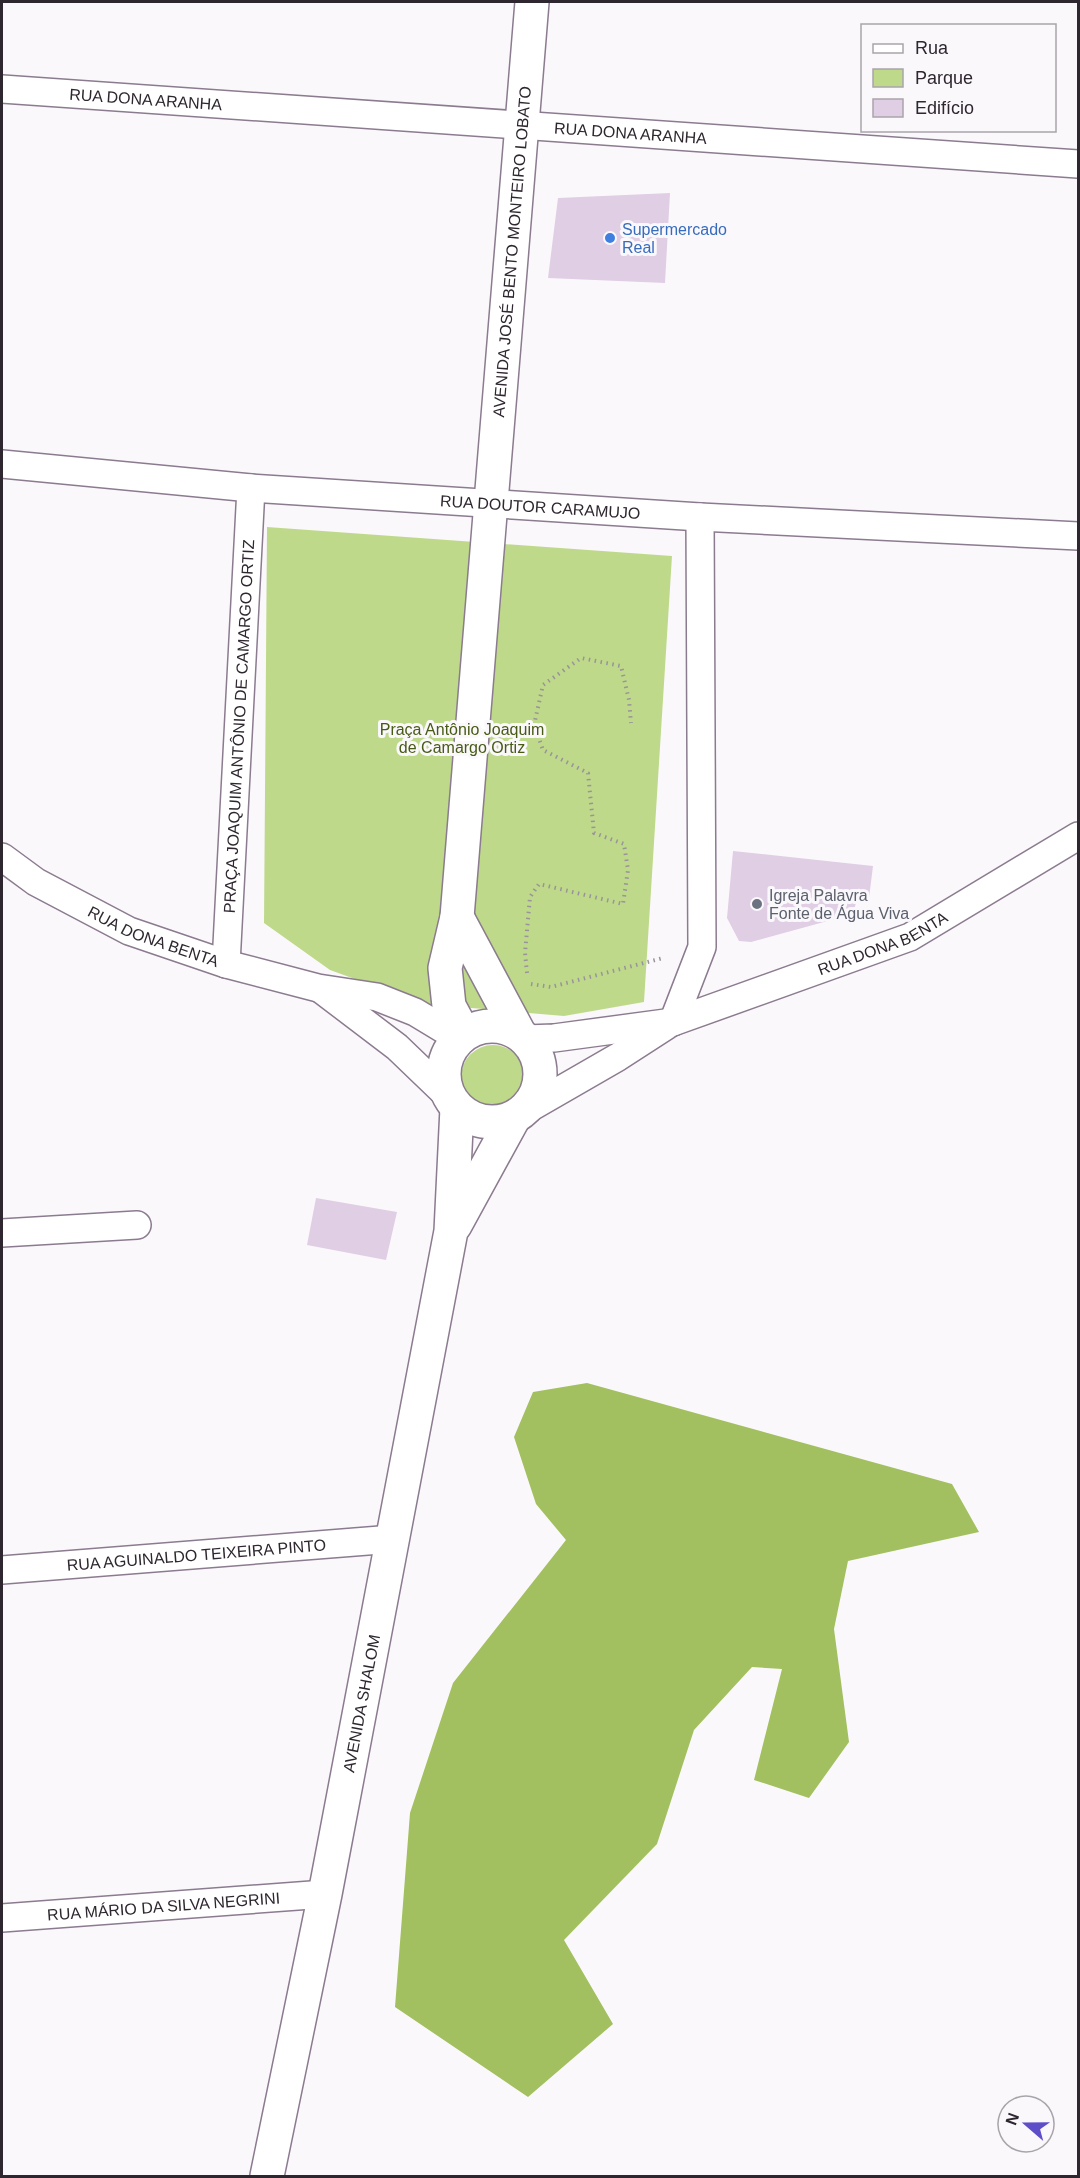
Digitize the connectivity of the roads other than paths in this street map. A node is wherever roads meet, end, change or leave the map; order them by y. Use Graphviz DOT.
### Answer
graph roads {
  1 [pos="532,2"];
  2 [pos="2,89"];
  3 [pos="522,126"];
  4 [pos="1078,164"];
  5 [pos="2,464"];
  6 [pos="251,488"];
  7 [pos="490,502"];
  8 [pos="700,517"];
  9 [pos="1078,536"];
  10 [pos="1078,836"];
  11 [pos="2,856"];
  12 [pos="457,917"];
  13 [pos="226,964"];
  14 [pos="318,988"];
  15 [pos="673,1022"];
  16 [pos="461,1036"];
  17 [pos="522,1036"];
  18 [pos="452,1102"];
  19 [pos="519,1114"];
  20 [pos="137,1225"];
  21 [pos="451,1231"];
  22 [pos="2,1233"];
  23 [pos="393,1539"];
  24 [pos="2,1570"];
  25 [pos="325,1894"];
  26 [pos="2,1918"];
  27 [pos="267,2176"];
  1 -- 3 [label="main road, AVENIDA JOSÉ BENTO MONTEIRO LOBATO"];
  2 -- 3 [label="street, RUA DONA ARANHA"];
  3 -- 4 [label="street, RUA DONA ARANHA"];
  3 -- 7 [label="main road, AVENIDA JOSÉ BENTO MONTEIRO LOBATO"];
  5 -- 6 [label="street, RUA DOUTOR CARAMUJO"];
  6 -- 7 [label="street, RUA DOUTOR CARAMUJO"];
  6 -- 13 [label="street, PRAÇA JOAQUIM ANTÔNIO DE CAMARGO ORTIZ"];
  7 -- 8 [label="street, RUA DOUTOR CARAMUJO"];
  7 -- 12 [label="main road"];
  8 -- 9 [label="street, RUA DOUTOR CARAMUJO"];
  8 -- 15 [label="street"];
  10 -- 15 [label="street, RUA DONA BENTA"];
  11 -- 13 [label="street, RUA DONA BENTA"];
  12 -- 16 [label="main road"];
  12 -- 17 [label="main road"];
  13 -- 14 [label="street, RUA DONA BENTA"];
  14 -- 16 [label="street, RUA DONA BENTA"];
  14 -- 18 [label="street, RUA DONA BENTA"];
  15 -- 17 [label="street, RUA DONA BENTA"];
  15 -- 19 [label="street, RUA DONA BENTA"];
  16 -- 17 [label="main road, RUA DONA BENTA"];
  16 -- 18 [label="main road"];
  17 -- 19 [label="main road"];
  18 -- 19 [label="main road, RUA DONA BENTA"];
  18 -- 21 [label="main road, AVENIDA SHALOM"];
  19 -- 21 [label="main road, AVENIDA SHALOM"];
  20 -- 22 [label="street"];
  21 -- 23 [label="main road, AVENIDA SHALOM"];
  23 -- 24 [label="street, RUA AGUINALDO TEIXEIRA PINTO"];
  23 -- 25 [label="main road, AVENIDA SHALOM"];
  25 -- 26 [label="street, RUA MÁRIO DA SILVA NEGRINI"];
  25 -- 27 [label="main road, AVENIDA SHALOM"];
}
